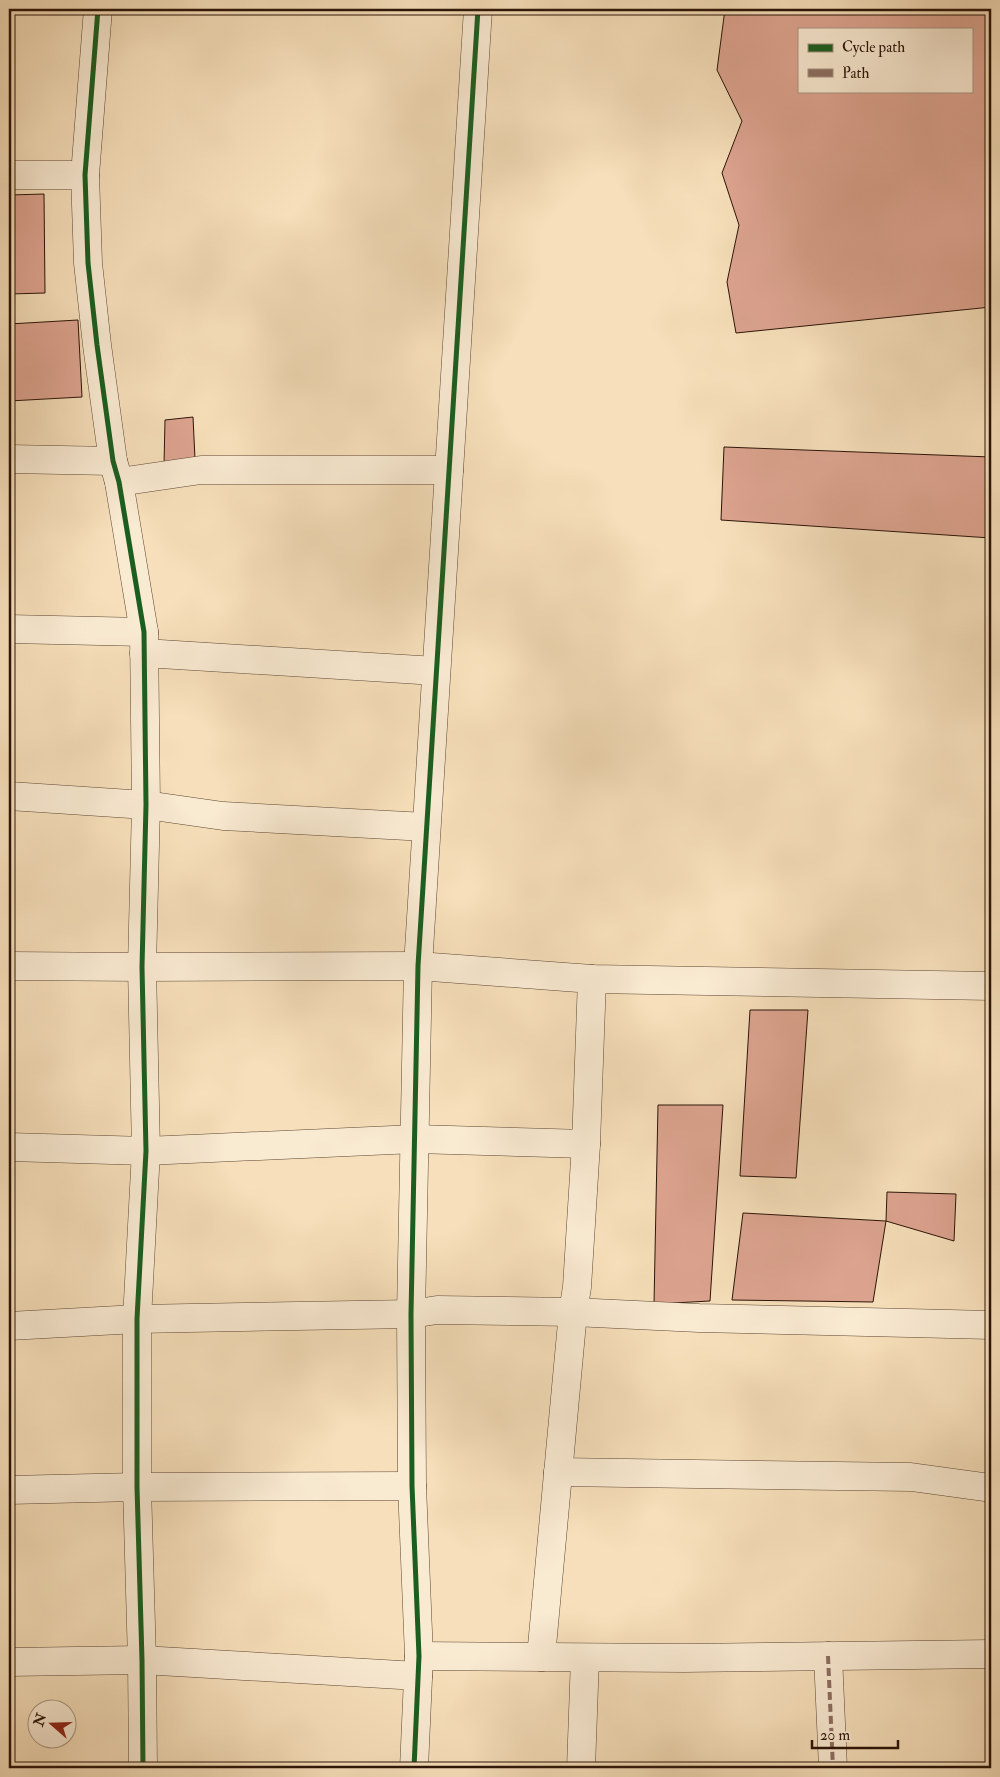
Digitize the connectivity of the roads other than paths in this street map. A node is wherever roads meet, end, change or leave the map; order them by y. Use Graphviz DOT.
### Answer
graph roads {
  1 [pos="98,9"];
  2 [pos="478,9"];
  3 [pos="9,175"];
  4 [pos="85,175"];
  5 [pos="9,458"];
  6 [pos="449,470"];
  7 [pos="116,471"];
  8 [pos="9,629"];
  9 [pos="144,642"];
  10 [pos="436,671"];
  11 [pos="9,796"];
  12 [pos="146,805"];
  13 [pos="426,827"];
  14 [pos="9,966"];
  15 [pos="418,966"];
  16 [pos="142,968"];
  17 [pos="592,979"];
  18 [pos="991,986"];
  19 [pos="415,1139"];
  20 [pos="586,1144"];
  21 [pos="9,1147"];
  22 [pos="146,1151"];
  23 [pos="573,1312"];
  24 [pos="411,1314"];
  25 [pos="137,1319"];
  26 [pos="991,1325"];
  27 [pos="9,1326"];
  28 [pos="558,1472"];
  29 [pos="412,1486"];
  30 [pos="137,1487"];
  31 [pos="991,1488"];
  32 [pos="9,1490"];
  33 [pos="991,1654"];
  34 [pos="828,1656"];
  35 [pos="541,1657"];
  36 [pos="585,1658"];
  37 [pos="142,1660"];
  38 [pos="9,1662"];
  39 [pos="419,1666"];
  40 [pos="143,1768"];
  41 [pos="414,1768"];
  42 [pos="582,1768"];
  43 [pos="833,1768"];
  1 -- 4 [label="street"];
  2 -- 6 [label="street"];
  3 -- 4 [label="street"];
  4 -- 7 [label="street"];
  5 -- 7 [label="street"];
  6 -- 7 [label="street"];
  6 -- 10 [label="street"];
  7 -- 9 [label="street"];
  8 -- 9 [label="street"];
  9 -- 10 [label="street"];
  9 -- 12 [label="street"];
  10 -- 13 [label="street"];
  11 -- 12 [label="street"];
  12 -- 13 [label="street"];
  12 -- 16 [label="street"];
  13 -- 15 [label="street"];
  14 -- 16 [label="street"];
  15 -- 16 [label="street"];
  15 -- 17 [label="street"];
  15 -- 19 [label="street"];
  16 -- 22 [label="street"];
  17 -- 18 [label="street"];
  17 -- 20 [label="street"];
  19 -- 20 [label="street"];
  19 -- 22 [label="street"];
  19 -- 24 [label="street"];
  20 -- 23 [label="street"];
  21 -- 22 [label="street"];
  22 -- 25 [label="street"];
  23 -- 24 [label="street"];
  23 -- 26 [label="street"];
  23 -- 28 [label="street"];
  24 -- 25 [label="street"];
  24 -- 29 [label="street"];
  25 -- 27 [label="street"];
  25 -- 30 [label="street"];
  28 -- 31 [label="street"];
  28 -- 35 [label="street"];
  29 -- 30 [label="street"];
  29 -- 39 [label="street"];
  30 -- 32 [label="street"];
  30 -- 37 [label="street"];
  33 -- 34 [label="street"];
  34 -- 36 [label="street"];
  34 -- 43 [label="street"];
  35 -- 36 [label="street"];
  35 -- 39 [label="street"];
  36 -- 42 [label="street"];
  37 -- 38 [label="street"];
  37 -- 39 [label="street"];
  37 -- 40 [label="street"];
  39 -- 41 [label="street"];
}
